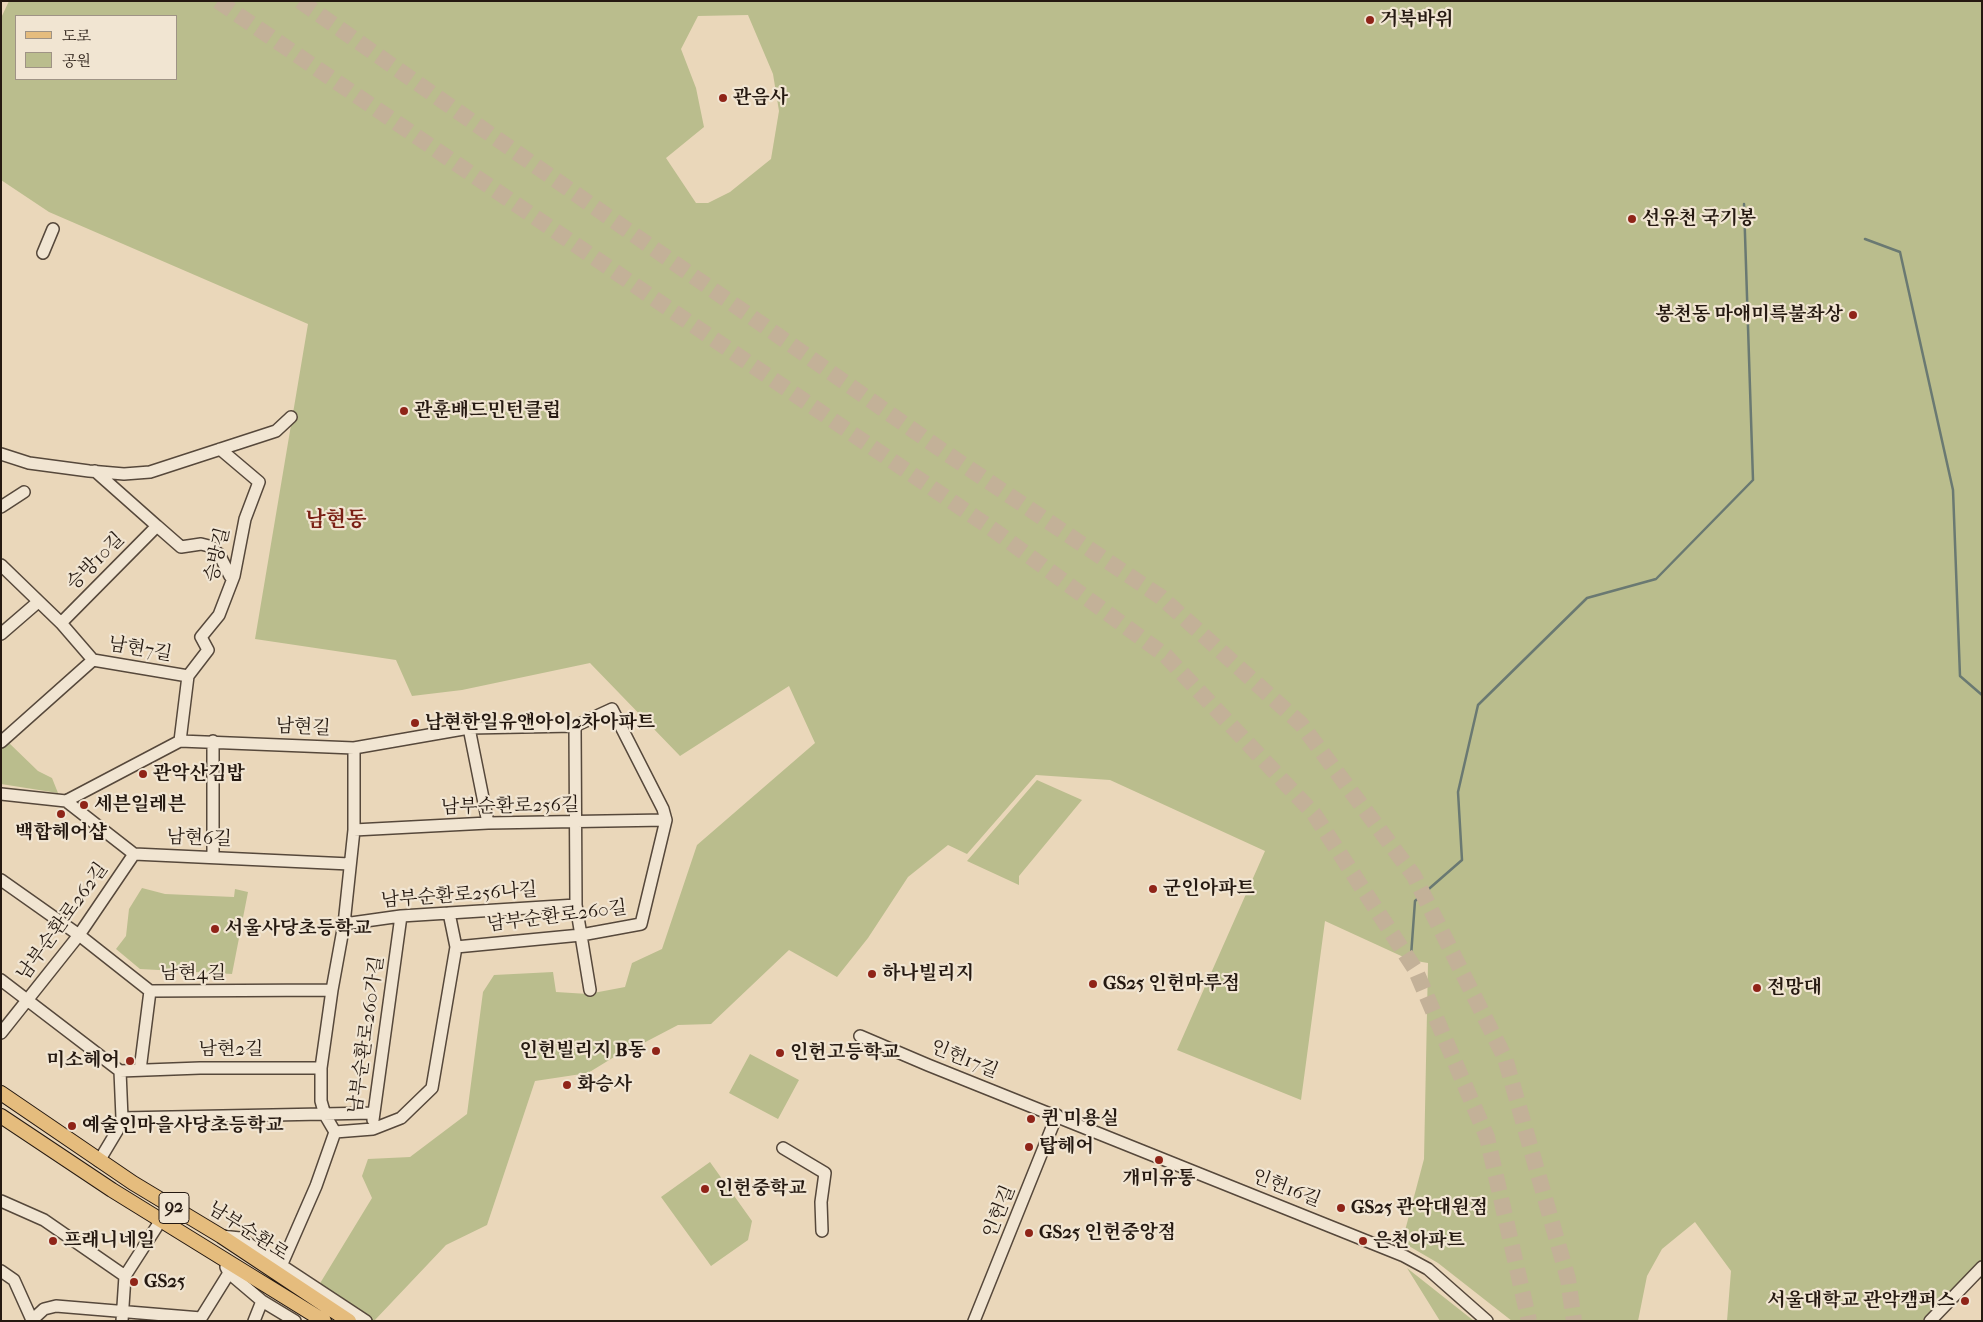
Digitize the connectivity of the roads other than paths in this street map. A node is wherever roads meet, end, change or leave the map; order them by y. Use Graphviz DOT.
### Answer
graph roads {
  1 [pos="53,229"];
  2 [pos="43,253"];
  3 [pos="291,417"];
  4 [pos="220,449"];
  5 [pos="1,454"];
  6 [pos="95,472"];
  7 [pos="24,492"];
  8 [pos="1,507"];
  9 [pos="157,526"];
  10 [pos="1,565"];
  11 [pos="230,576"];
  12 [pos="38,602"];
  13 [pos="61,623"];
  14 [pos="1,634"];
  15 [pos="93,660"];
  16 [pos="188,676"];
  17 [pos="575,726"];
  18 [pos="469,728"];
  19 [pos="180,741"];
  20 [pos="213,741"];
  21 [pos="1,742"];
  22 [pos="354,748"];
  23 [pos="1,794"];
  24 [pos="66,801"];
  25 [pos="666,820"];
  26 [pos="574,822"];
  27 [pos="488,823"];
  28 [pos="354,830"];
  29 [pos="134,854"];
  30 [pos="213,857"];
  31 [pos="350,864"];
  32 [pos="1,880"];
  33 [pos="576,905"];
  34 [pos="449,913"];
  35 [pos="401,916"];
  36 [pos="344,924"];
  37 [pos="79,935"];
  38 [pos="581,935"];
  39 [pos="456,947"];
  40 [pos="1,980"];
  41 [pos="332,990"];
  42 [pos="590,990"];
  43 [pos="150,991"];
  44 [pos="28,999"];
  45 [pos="1,1033"];
  46 [pos="860,1036"];
  47 [pos="321,1068"];
  48 [pos="140,1070"];
  49 [pos="120,1072"];
  50 [pos="1,1093"];
  51 [pos="373,1113"];
  52 [pos="1057,1115"];
  53 [pos="1,1116"];
  54 [pos="325,1116"];
  55 [pos="122,1118"];
  56 [pos="373,1129"];
  57 [pos="335,1132"];
  58 [pos="784,1148"];
  59 [pos="97,1159"];
  60 [pos="76,1167"];
  61 [pos="133,1183"];
  62 [pos="120,1195"];
  63 [pos="1,1201"];
  64 [pos="161,1220"];
  65 [pos="822,1230"];
  66 [pos="221,1236"];
  67 [pos="218,1254"];
  68 [pos="281,1266"];
  69 [pos="1982,1267"];
  70 [pos="1,1271"];
  71 [pos="229,1273"];
  72 [pos="125,1276"];
  73 [pos="262,1301"];
  74 [pos="122,1316"];
  75 [pos="31,1320"];
  76 [pos="254,1321"];
  77 [pos="295,1321"];
  78 [pos="324,1321"];
  79 [pos="348,1321"];
  80 [pos="366,1321"];
  81 [pos="974,1321"];
  82 [pos="1488,1321"];
  83 [pos="1930,1321"];
  1 -- 2 [label="street"];
  3 -- 4 [label="street"];
  4 -- 6 [label="street"];
  4 -- 16 [label="street, 승방길"];
  5 -- 6 [label="street"];
  6 -- 9 [label="street"];
  7 -- 8 [label="street"];
  9 -- 11 [label="street"];
  9 -- 13 [label="street, 승방10길"];
  10 -- 12 [label="street, 남현7길"];
  12 -- 13 [label="street, 남현7길"];
  12 -- 14 [label="street"];
  13 -- 15 [label="street, 남현7길"];
  15 -- 16 [label="street, 남현7길"];
  15 -- 21 [label="street"];
  16 -- 19 [label="street, 남현7길"];
  17 -- 18 [label="street, 남현길"];
  17 -- 25 [label="street, 남현길"];
  17 -- 26 [label="street"];
  18 -- 22 [label="street, 남현길"];
  18 -- 27 [label="street"];
  19 -- 20 [label="street, 남현길"];
  19 -- 24 [label="street, 남현길"];
  20 -- 22 [label="street, 남현길"];
  20 -- 30 [label="street"];
  22 -- 28 [label="street"];
  23 -- 24 [label="street"];
  24 -- 29 [label="street"];
  25 -- 26 [label="street, 남부순환로256길"];
  25 -- 38 [label="street, 남부순환로260길"];
  26 -- 27 [label="street, 남부순환로256길"];
  26 -- 33 [label="street"];
  27 -- 28 [label="street, 남부순환로256길"];
  28 -- 31 [label="street"];
  29 -- 30 [label="street, 남현6길"];
  29 -- 37 [label="street, 남부순환로262길"];
  30 -- 31 [label="street, 남현6길"];
  31 -- 36 [label="street"];
  32 -- 37 [label="street, 남현4길"];
  33 -- 34 [label="street, 남부순환로256나길"];
  33 -- 38 [label="street"];
  34 -- 35 [label="street, 남부순환로256나길"];
  34 -- 39 [label="street"];
  35 -- 36 [label="street, 남부순환로256나길"];
  35 -- 51 [label="street, 남부순환로260가길"];
  36 -- 41 [label="street"];
  37 -- 43 [label="street, 남현4길"];
  37 -- 44 [label="street, 남부순환로262길"];
  38 -- 39 [label="street, 남부순환로260길"];
  38 -- 42 [label="street"];
  39 -- 56 [label="street"];
  40 -- 44 [label="street"];
  41 -- 43 [label="street, 남현4길"];
  41 -- 47 [label="street"];
  43 -- 48 [label="street"];
  44 -- 45 [label="street, 남부순환로262길"];
  44 -- 49 [label="street"];
  46 -- 52 [label="street, 인헌17길"];
  47 -- 48 [label="street, 남현2길"];
  47 -- 54 [label="street"];
  48 -- 49 [label="street, 남현2길"];
  49 -- 55 [label="street"];
  50 -- 59 [label="main road, 남부순환로 / 92"];
  51 -- 54 [label="street"];
  51 -- 56 [label="street, 남부순환로260가길"];
  52 -- 81 [label="street, 인헌길"];
  52 -- 82 [label="street, 인헌16길"];
  53 -- 60 [label="main road, 남부순환로 / 92"];
  54 -- 55 [label="street"];
  54 -- 57 [label="street"];
  55 -- 59 [label="street"];
  56 -- 57 [label="street"];
  57 -- 68 [label="street"];
  58 -- 65 [label="street"];
  59 -- 60 [label="main road"];
  59 -- 61 [label="main road, 남부순환로 / 92"];
  60 -- 62 [label="main road, 남부순환로 / 92"];
  61 -- 62 [label="main road"];
  61 -- 66 [label="main road, 남부순환로 / 92"];
  62 -- 64 [label="main road, 남부순환로 / 92"];
  63 -- 72 [label="street"];
  64 -- 67 [label="main road, 남부순환로 / 92"];
  64 -- 72 [label="street"];
  66 -- 68 [label="street"];
  66 -- 79 [label="main road, 남부순환로 / 92"];
  67 -- 71 [label="street"];
  67 -- 78 [label="main road, 남부순환로 / 92"];
  68 -- 80 [label="street"];
  69 -- 83 [label="street"];
  70 -- 75 [label="street"];
  71 -- 73 [label="street"];
  71 -- 74 [label="street"];
  72 -- 74 [label="street"];
  73 -- 76 [label="street"];
  73 -- 77 [label="street"];
  74 -- 75 [label="street"];
}
